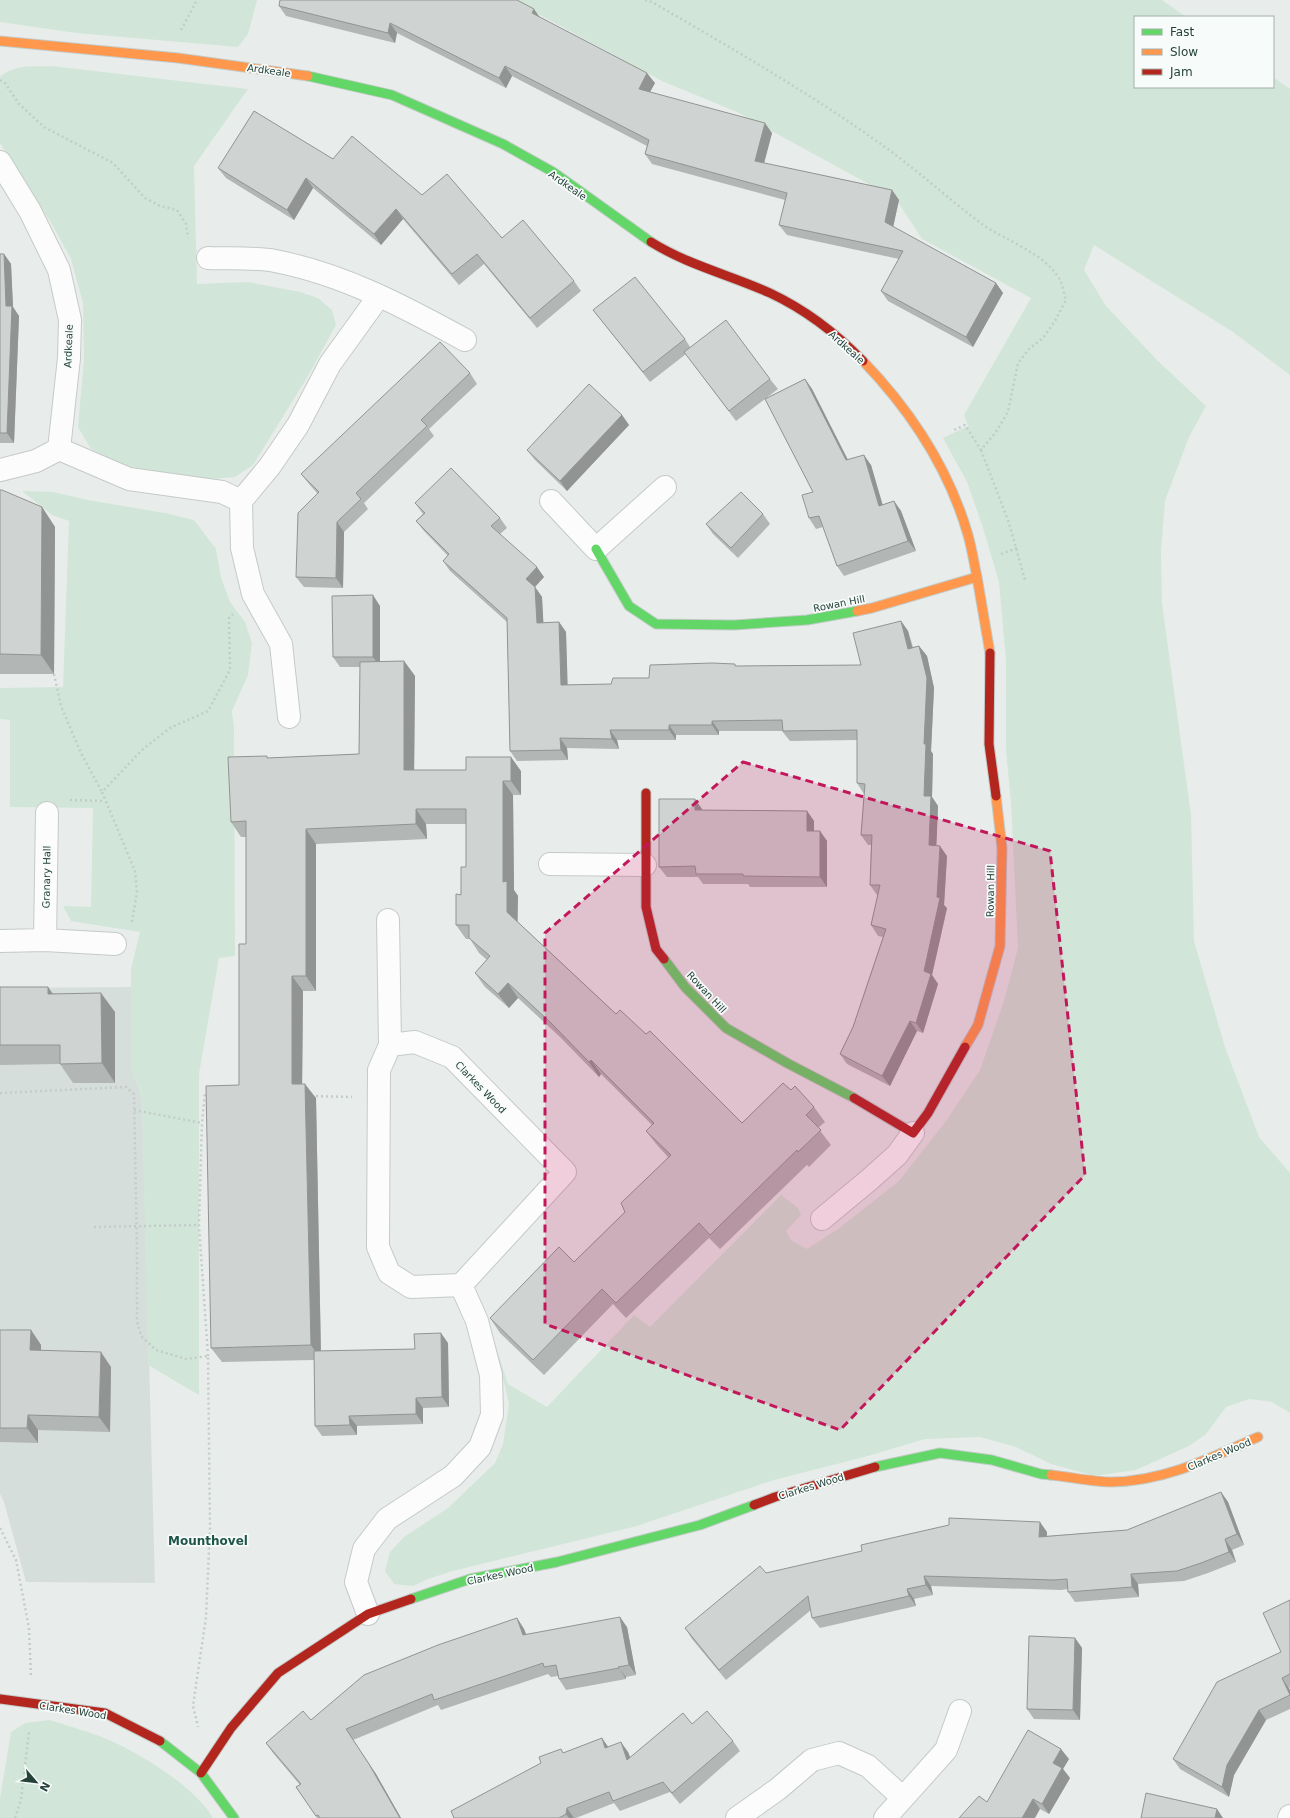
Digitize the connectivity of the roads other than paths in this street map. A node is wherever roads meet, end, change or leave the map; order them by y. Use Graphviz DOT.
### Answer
graph roads {
  1 [pos="0,41"];
  2 [pos="0,162"];
  3 [pos="208,258"];
  4 [pos="379,296"];
  5 [pos="465,340"];
  6 [pos="59,449"];
  7 [pos="0,470"];
  8 [pos="665,487"];
  9 [pos="241,501"];
  10 [pos="551,501"];
  11 [pos="596,549"];
  12 [pos="977,577"];
  13 [pos="289,717"];
  14 [pos="646,793"];
  15 [pos="47,813"];
  16 [pos="550,864"];
  17 [pos="645,865"];
  18 [pos="388,920"];
  19 [pos="45,940"];
  20 [pos="0,941"];
  21 [pos="115,944"];
  22 [pos="390,1044"];
  23 [pos="913,1132"];
  24 [pos="822,1219"];
  25 [pos="461,1285"];
  26 [pos="1258,1437"];
  27 [pos="368,1614"];
  28 [pos="0,1698"];
  29 [pos="960,1711"];
  30 [pos="201,1773"];
  31 [pos="903,1798"];
  32 [pos="234,1818"];
  33 [pos="737,1818"];
  34 [pos="885,1818"];
  1 -- 12 [label="street, Ardkeale"];
  2 -- 6 [label="street, Ardkeale"];
  3 -- 4 [label="street"];
  4 -- 5 [label="street"];
  4 -- 9 [label="street"];
  6 -- 7 [label="street"];
  6 -- 9 [label="street"];
  8 -- 11 [label="street"];
  9 -- 13 [label="street"];
  10 -- 11 [label="street"];
  11 -- 12 [label="street, Rowan Hill"];
  12 -- 23 [label="street, Rowan Hill"];
  14 -- 17 [label="street, Rowan Hill"];
  15 -- 19 [label="street, Granary Hall"];
  16 -- 17 [label="street"];
  17 -- 23 [label="street, Rowan Hill"];
  18 -- 22 [label="street"];
  19 -- 20 [label="street"];
  19 -- 21 [label="street"];
  22 -- 25 [label="street"];
  22 -- 25 [label="street, Clarkes Wood"];
  23 -- 24 [label="street"];
  25 -- 27 [label="street"];
  26 -- 27 [label="street, Clarkes Wood"];
  27 -- 30 [label="street, Clarkes Wood"];
  28 -- 30 [label="street, Clarkes Wood"];
  29 -- 31 [label="street"];
  30 -- 32 [label="street, Clarkes Wood"];
  31 -- 33 [label="street"];
  31 -- 34 [label="street"];
}
